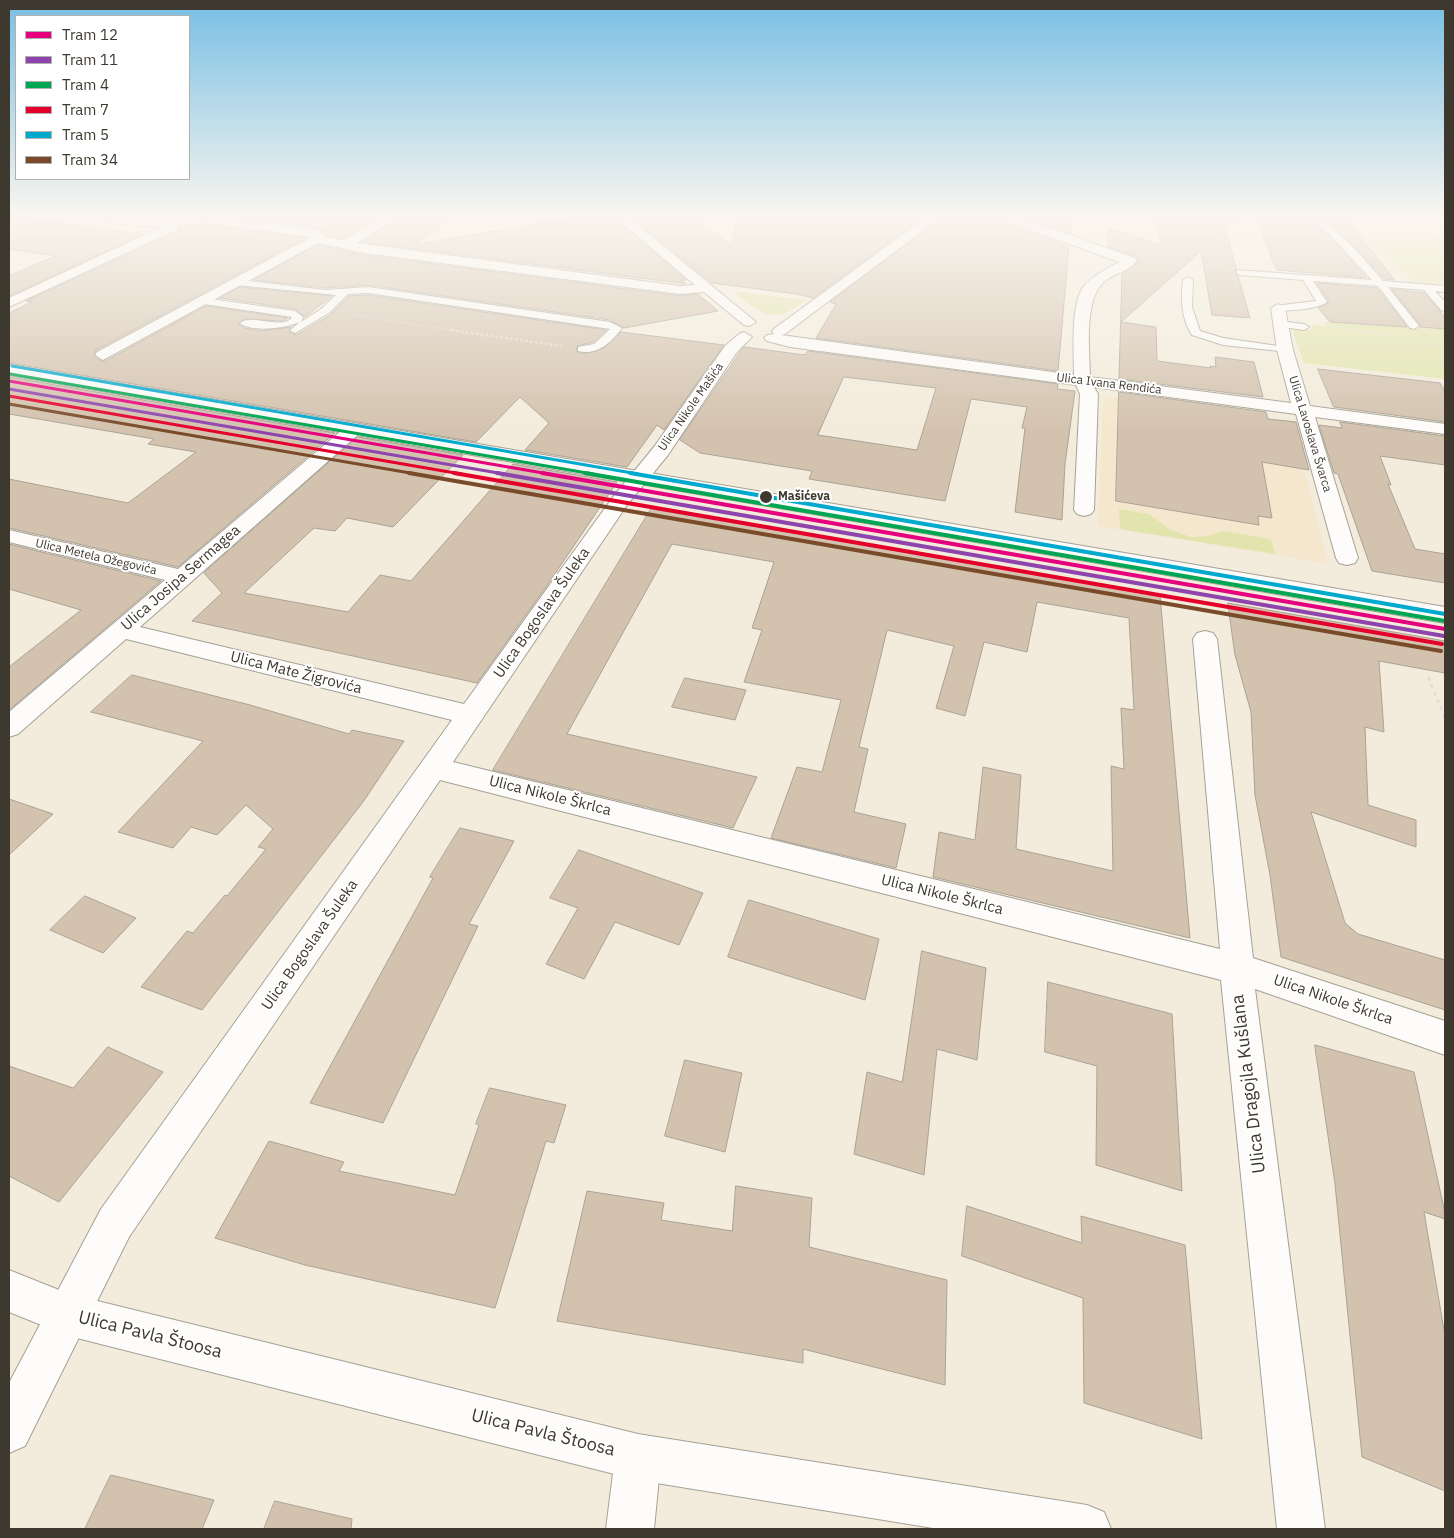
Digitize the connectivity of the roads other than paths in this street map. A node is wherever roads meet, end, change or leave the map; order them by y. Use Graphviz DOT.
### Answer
graph roads {
  1 [pos="40,289"];
  2 [pos="228,289"];
  3 [pos="289,289"];
  4 [pos="670,289"];
  5 [pos="697,289"];
  6 [pos="708,289"];
  7 [pos="836,289"];
  8 [pos="1089,289"];
  9 [pos="1187,289"];
  10 [pos="1264,289"];
  11 [pos="1290,289"];
  12 [pos="1313,289"];
  13 [pos="1384,289"];
  14 [pos="1428,289"];
  15 [pos="345,292"];
  16 [pos="1276,297"];
  17 [pos="204,301"];
  18 [pos="314,303"];
  19 [pos="9,304"];
  20 [pos="328,308"];
  21 [pos="1445,308"];
  22 [pos="245,323"];
  23 [pos="297,326"];
  24 [pos="1304,326"];
  25 [pos="1414,326"];
  26 [pos="746,330"];
  27 [pos="776,334"];
  28 [pos="582,349"];
  29 [pos="1285,350"];
  30 [pos="103,355"];
  31 [pos="9,370"];
  32 [pos="1082,381"];
  33 [pos="1303,410"];
  34 [pos="354,429"];
  35 [pos="1445,429"];
  36 [pos="640,478"];
  37 [pos="1084,510"];
  38 [pos="9,536"];
  39 [pos="1347,558"];
  40 [pos="183,577"];
  41 [pos="1445,615"];
  42 [pos="121,630"];
  43 [pos="1205,639"];
  44 [pos="471,715"];
  45 [pos="9,727"];
  46 [pos="435,768"];
  47 [pos="1237,969"];
  48 [pos="1445,1038"];
  49 [pos="9,1291"];
  50 [pos="69,1314"];
  51 [pos="9,1430"];
  52 [pos="638,1457"];
  53 [pos="630,1529"];
  54 [pos="1087,1529"];
  55 [pos="1301,1529"];
  1 -- 19 [label="street"];
  2 -- 17 [label="street"];
  3 -- 15 [label="lane"];
  4 -- 5 [label="street"];
  6 -- 26 [label="street"];
  7 -- 27 [label="street"];
  8 -- 32 [label="street"];
  9 -- 29 [label="lane"];
  10 -- 16 [label="lane"];
  11 -- 16 [label="lane"];
  12 -- 16 [label="lane"];
  13 -- 25 [label="lane"];
  14 -- 21 [label="lane"];
  15 -- 20 [label="lane"];
  15 -- 28 [label="lane"];
  16 -- 24 [label="lane"];
  16 -- 29 [label="street, Ulica Lavoslava Švarca"];
  17 -- 23 [label="lane"];
  17 -- 30 [label="street"];
  18 -- 20 [label="lane"];
  20 -- 23 [label="lane"];
  22 -- 23 [label="lane"];
  26 -- 27 [label="street, Ulica Ivana Rendića"];
  26 -- 36 [label="street, Ulica Nikole Mašića"];
  27 -- 32 [label="street, Ulica Ivana Rendića"];
  29 -- 33 [label="street, Ulica Lavoslava Švarca"];
  31 -- 34 [label="street"];
  32 -- 33 [label="street, Ulica Ivana Rendića"];
  32 -- 37 [label="street"];
  33 -- 35 [label="street, Ulica Ivana Rendića"];
  33 -- 39 [label="street, Ulica Lavoslava Švarca"];
  34 -- 36 [label="street"];
  34 -- 40 [label="street, Ulica Josipa Sermagea"];
  36 -- 41 [label="street"];
  36 -- 44 [label="street, Ulica Bogoslava Šuleka"];
  38 -- 40 [label="street, Ulica Metela Ožegovića"];
  40 -- 42 [label="street, Ulica Josipa Sermagea"];
  42 -- 44 [label="street, Ulica Mate Žigrovića"];
  42 -- 45 [label="street, Ulica Josipa Sermagea"];
  43 -- 47 [label="street, Ulica Dragojla Kušlana"];
  44 -- 46 [label="street, Ulica Bogoslava Šuleka"];
  46 -- 47 [label="street, Ulica Nikole Škrlca"];
  46 -- 50 [label="street, Ulica Bogoslava Šuleka"];
  47 -- 48 [label="street, Ulica Nikole Škrlca"];
  47 -- 55 [label="street, Ulica Dragojla Kušlana"];
  49 -- 50 [label="street, Ulica Pavla Štoosa"];
  50 -- 51 [label="street, Ulica Bogoslava Šuleka"];
  50 -- 52 [label="street, Ulica Pavla Štoosa"];
  52 -- 53 [label="street"];
  52 -- 54 [label="street, Ulica Pavla Štoosa"];
}
